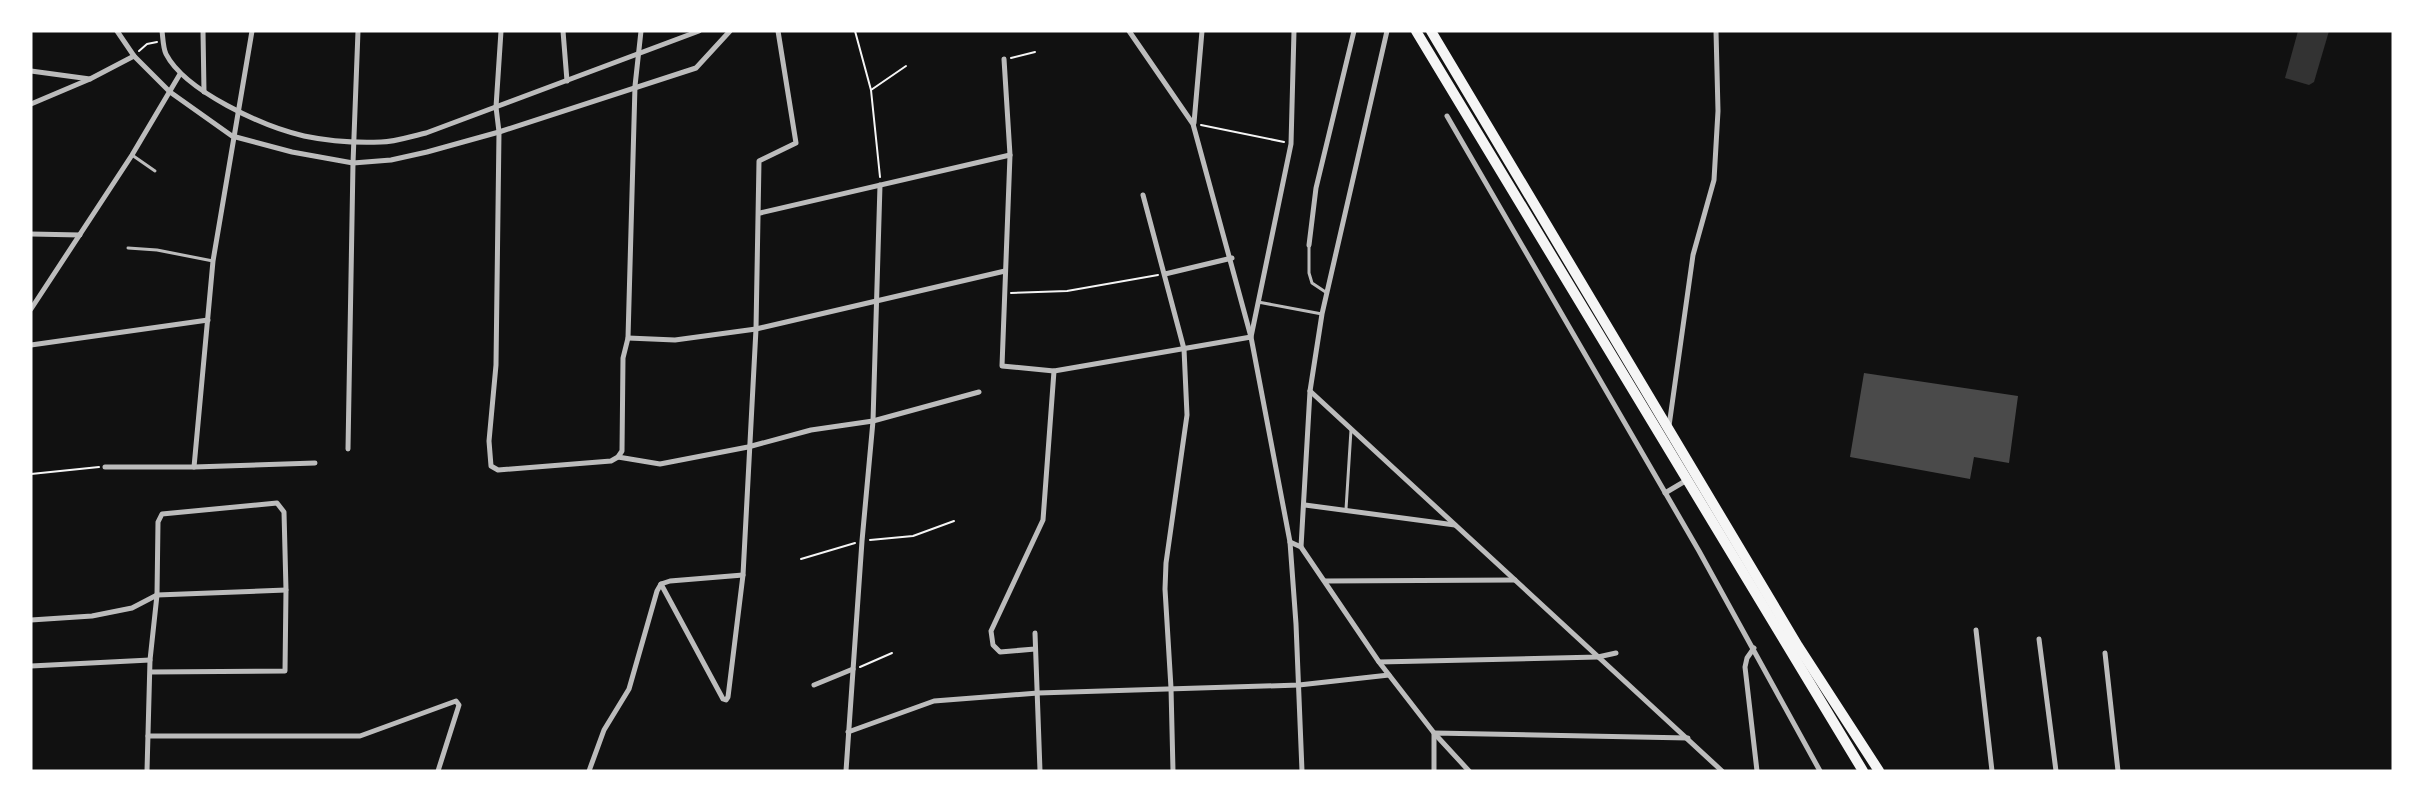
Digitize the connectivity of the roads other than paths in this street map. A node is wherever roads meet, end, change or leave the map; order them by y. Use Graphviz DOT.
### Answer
graph roads {
  1 [pos="117,31"];
  2 [pos="162,31"];
  3 [pos="203,31"];
  4 [pos="252,31"];
  5 [pos="358,31"];
  6 [pos="501,31"];
  7 [pos="563,31"];
  8 [pos="641,31"];
  9 [pos="698,31"];
  10 [pos="730,31"];
  11 [pos="778,31"];
  12 [pos="1129,31"];
  13 [pos="1202,31"];
  14 [pos="1354,31"];
  15 [pos="1387,31"];
  16 [pos="1416,31"];
  17 [pos="1432,31"];
  18 [pos="1716,31"];
  19 [pos="1296,32"];
  20 [pos="638,55"];
  21 [pos="134,56"];
  22 [pos="1004,60"];
  23 [pos="31,71"];
  24 [pos="180,74"];
  25 [pos="90,79"];
  26 [pos="567,81"];
  27 [pos="635,86"];
  28 [pos="170,92"];
  29 [pos="204,92"];
  30 [pos="31,104"];
  31 [pos="496,107"];
  32 [pos="238,110"];
  33 [pos="1447,116"];
  34 [pos="1194,124"];
  35 [pos="499,132"];
  36 [pos="232,136"];
  37 [pos="355,141"];
  38 [pos="132,155"];
  39 [pos="1010,155"];
  40 [pos="353,163"];
  41 [pos="155,172"];
  42 [pos="880,184"];
  43 [pos="1143,195"];
  44 [pos="760,213"];
  45 [pos="31,234"];
  46 [pos="80,235"];
  47 [pos="1308,245"];
  48 [pos="128,248"];
  49 [pos="1232,258"];
  50 [pos="213,261"];
  51 [pos="1005,271"];
  52 [pos="1165,274"];
  53 [pos="1327,292"];
  54 [pos="878,299"];
  55 [pos="1258,302"];
  56 [pos="31,309"];
  57 [pos="1322,314"];
  58 [pos="208,320"];
  59 [pos="756,329"];
  60 [pos="1251,337"];
  61 [pos="628,338"];
  62 [pos="31,345"];
  63 [pos="1184,349"];
  64 [pos="1054,371"];
  65 [pos="1310,391"];
  66 [pos="979,392"];
  67 [pos="873,420"];
  68 [pos="1668,428"];
  69 [pos="1351,429"];
  70 [pos="1660,436"];
  71 [pos="748,447"];
  72 [pos="348,449"];
  73 [pos="618,457"];
  74 [pos="315,463"];
  75 [pos="105,467"];
  76 [pos="194,467"];
  77 [pos="1686,480"];
  78 [pos="1665,493"];
  79 [pos="1305,505"];
  80 [pos="1346,509"];
  81 [pos="1455,525"];
  82 [pos="1290,542"];
  83 [pos="1301,547"];
  84 [pos="743,575"];
  85 [pos="1516,580"];
  86 [pos="1325,581"];
  87 [pos="661,584"];
  88 [pos="286,590"];
  89 [pos="157,595"];
  90 [pos="31,620"];
  91 [pos="1976,630"];
  92 [pos="1034,633"];
  93 [pos="2039,639"];
  94 [pos="1754,648"];
  95 [pos="1035,649"];
  96 [pos="1616,653"];
  97 [pos="2105,653"];
  98 [pos="1598,657"];
  99 [pos="150,660"];
  100 [pos="1379,662"];
  101 [pos="31,666"];
  102 [pos="853,669"];
  103 [pos="150,672"];
  104 [pos="1389,676"];
  105 [pos="814,685"];
  106 [pos="1298,685"];
  107 [pos="1172,688"];
  108 [pos="1038,693"];
  109 [pos="848,732"];
  110 [pos="1434,733"];
  111 [pos="148,736"];
  112 [pos="1689,738"];
  113 [pos="147,771"];
  114 [pos="438,771"];
  115 [pos="589,771"];
  116 [pos="846,771"];
  117 [pos="1040,771"];
  118 [pos="1173,771"];
  119 [pos="1302,771"];
  120 [pos="1434,771"];
  121 [pos="1469,771"];
  122 [pos="1722,771"];
  123 [pos="1757,771"];
  124 [pos="1820,771"];
  125 [pos="1863,771"];
  126 [pos="1879,771"];
  127 [pos="1992,771"];
  128 [pos="2056,771"];
  129 [pos="2118,771"];
  1 -- 21 [label="street"];
  2 -- 24 [label="street"];
  3 -- 29 [label="street"];
  4 -- 32 [label="street"];
  5 -- 37 [label="street"];
  6 -- 31 [label="street"];
  7 -- 26 [label="street"];
  8 -- 20 [label="street"];
  9 -- 20 [label="street"];
  10 -- 27 [label="street"];
  11 -- 44 [label="street"];
  12 -- 34 [label="street"];
  13 -- 34 [label="street"];
  14 -- 47 [label="street"];
  15 -- 53 [label="street"];
  16 -- 70 [label="main road"];
  17 -- 68 [label="main road"];
  18 -- 68 [label="street"];
  19 -- 55 [label="street"];
  20 -- 26 [label="street"];
  20 -- 27 [label="street"];
  21 -- 25 [label="street"];
  21 -- 28 [label="street"];
  22 -- 39 [label="street"];
  23 -- 25 [label="street"];
  24 -- 28 [label="street"];
  24 -- 29 [label="street"];
  25 -- 30 [label="street"];
  26 -- 31 [label="street"];
  27 -- 35 [label="street"];
  27 -- 61 [label="street"];
  28 -- 36 [label="street"];
  28 -- 38 [label="street"];
  29 -- 32 [label="street"];
  31 -- 35 [label="street"];
  31 -- 37 [label="street"];
  32 -- 36 [label="street"];
  32 -- 37 [label="street"];
  33 -- 78 [label="street"];
  34 -- 49 [label="street"];
  35 -- 40 [label="street"];
  35 -- 73 [label="street"];
  36 -- 40 [label="street"];
  36 -- 50 [label="street"];
  37 -- 40 [label="street"];
  38 -- 41 [label="lane"];
  38 -- 46 [label="street"];
  39 -- 42 [label="street"];
  39 -- 51 [label="street"];
  40 -- 72 [label="street"];
  42 -- 44 [label="street"];
  42 -- 54 [label="street"];
  43 -- 52 [label="street"];
  44 -- 59 [label="street"];
  45 -- 46 [label="street"];
  46 -- 56 [label="street"];
  47 -- 53 [label="lane"];
  48 -- 50 [label="lane"];
  49 -- 52 [label="street"];
  49 -- 60 [label="street"];
  50 -- 58 [label="street"];
  51 -- 54 [label="street"];
  51 -- 64 [label="street"];
  52 -- 63 [label="street"];
  53 -- 57 [label="street"];
  54 -- 59 [label="street"];
  54 -- 67 [label="street"];
  55 -- 57 [label="lane"];
  55 -- 60 [label="street"];
  57 -- 65 [label="street"];
  58 -- 62 [label="street"];
  58 -- 76 [label="street"];
  59 -- 61 [label="street"];
  59 -- 71 [label="street"];
  60 -- 63 [label="street"];
  60 -- 82 [label="street"];
  61 -- 73 [label="street"];
  63 -- 64 [label="street"];
  63 -- 107 [label="street"];
  64 -- 95 [label="street"];
  65 -- 69 [label="street"];
  65 -- 79 [label="street"];
  66 -- 67 [label="street"];
  67 -- 71 [label="street"];
  67 -- 102 [label="street"];
  68 -- 70 [label="street"];
  68 -- 126 [label="main road"];
  69 -- 80 [label="lane"];
  69 -- 81 [label="street"];
  70 -- 77 [label="main road"];
  71 -- 73 [label="street"];
  71 -- 84 [label="street"];
  74 -- 76 [label="street"];
  75 -- 76 [label="street"];
  77 -- 78 [label="street"];
  77 -- 125 [label="main road"];
  78 -- 94 [label="street"];
  79 -- 80 [label="street"];
  79 -- 83 [label="street"];
  80 -- 81 [label="street"];
  81 -- 85 [label="street"];
  82 -- 83 [label="street"];
  82 -- 106 [label="street"];
  83 -- 86 [label="street"];
  84 -- 87 [label="street"];
  84 -- 87 [label="street"];
  85 -- 86 [label="street"];
  85 -- 98 [label="street"];
  86 -- 100 [label="street"];
  87 -- 115 [label="street"];
  88 -- 89 [label="street"];
  88 -- 89 [label="street"];
  88 -- 103 [label="street"];
  89 -- 90 [label="street"];
  89 -- 99 [label="street"];
  91 -- 127 [label="street"];
  92 -- 95 [label="street"];
  93 -- 128 [label="street"];
  94 -- 123 [label="street"];
  94 -- 124 [label="street"];
  95 -- 108 [label="street"];
  96 -- 98 [label="street"];
  97 -- 129 [label="street"];
  98 -- 100 [label="street"];
  98 -- 112 [label="street"];
  99 -- 101 [label="street"];
  99 -- 103 [label="street"];
  100 -- 104 [label="street"];
  102 -- 105 [label="street"];
  102 -- 109 [label="street"];
  103 -- 111 [label="street"];
  104 -- 106 [label="street"];
  104 -- 110 [label="street"];
  106 -- 107 [label="street"];
  106 -- 119 [label="street"];
  107 -- 108 [label="street"];
  107 -- 118 [label="street"];
  108 -- 109 [label="street"];
  108 -- 117 [label="street"];
  109 -- 116 [label="street"];
  110 -- 112 [label="street"];
  110 -- 120 [label="street"];
  110 -- 121 [label="street"];
  111 -- 113 [label="street"];
  111 -- 114 [label="street"];
  112 -- 122 [label="street"];
}
